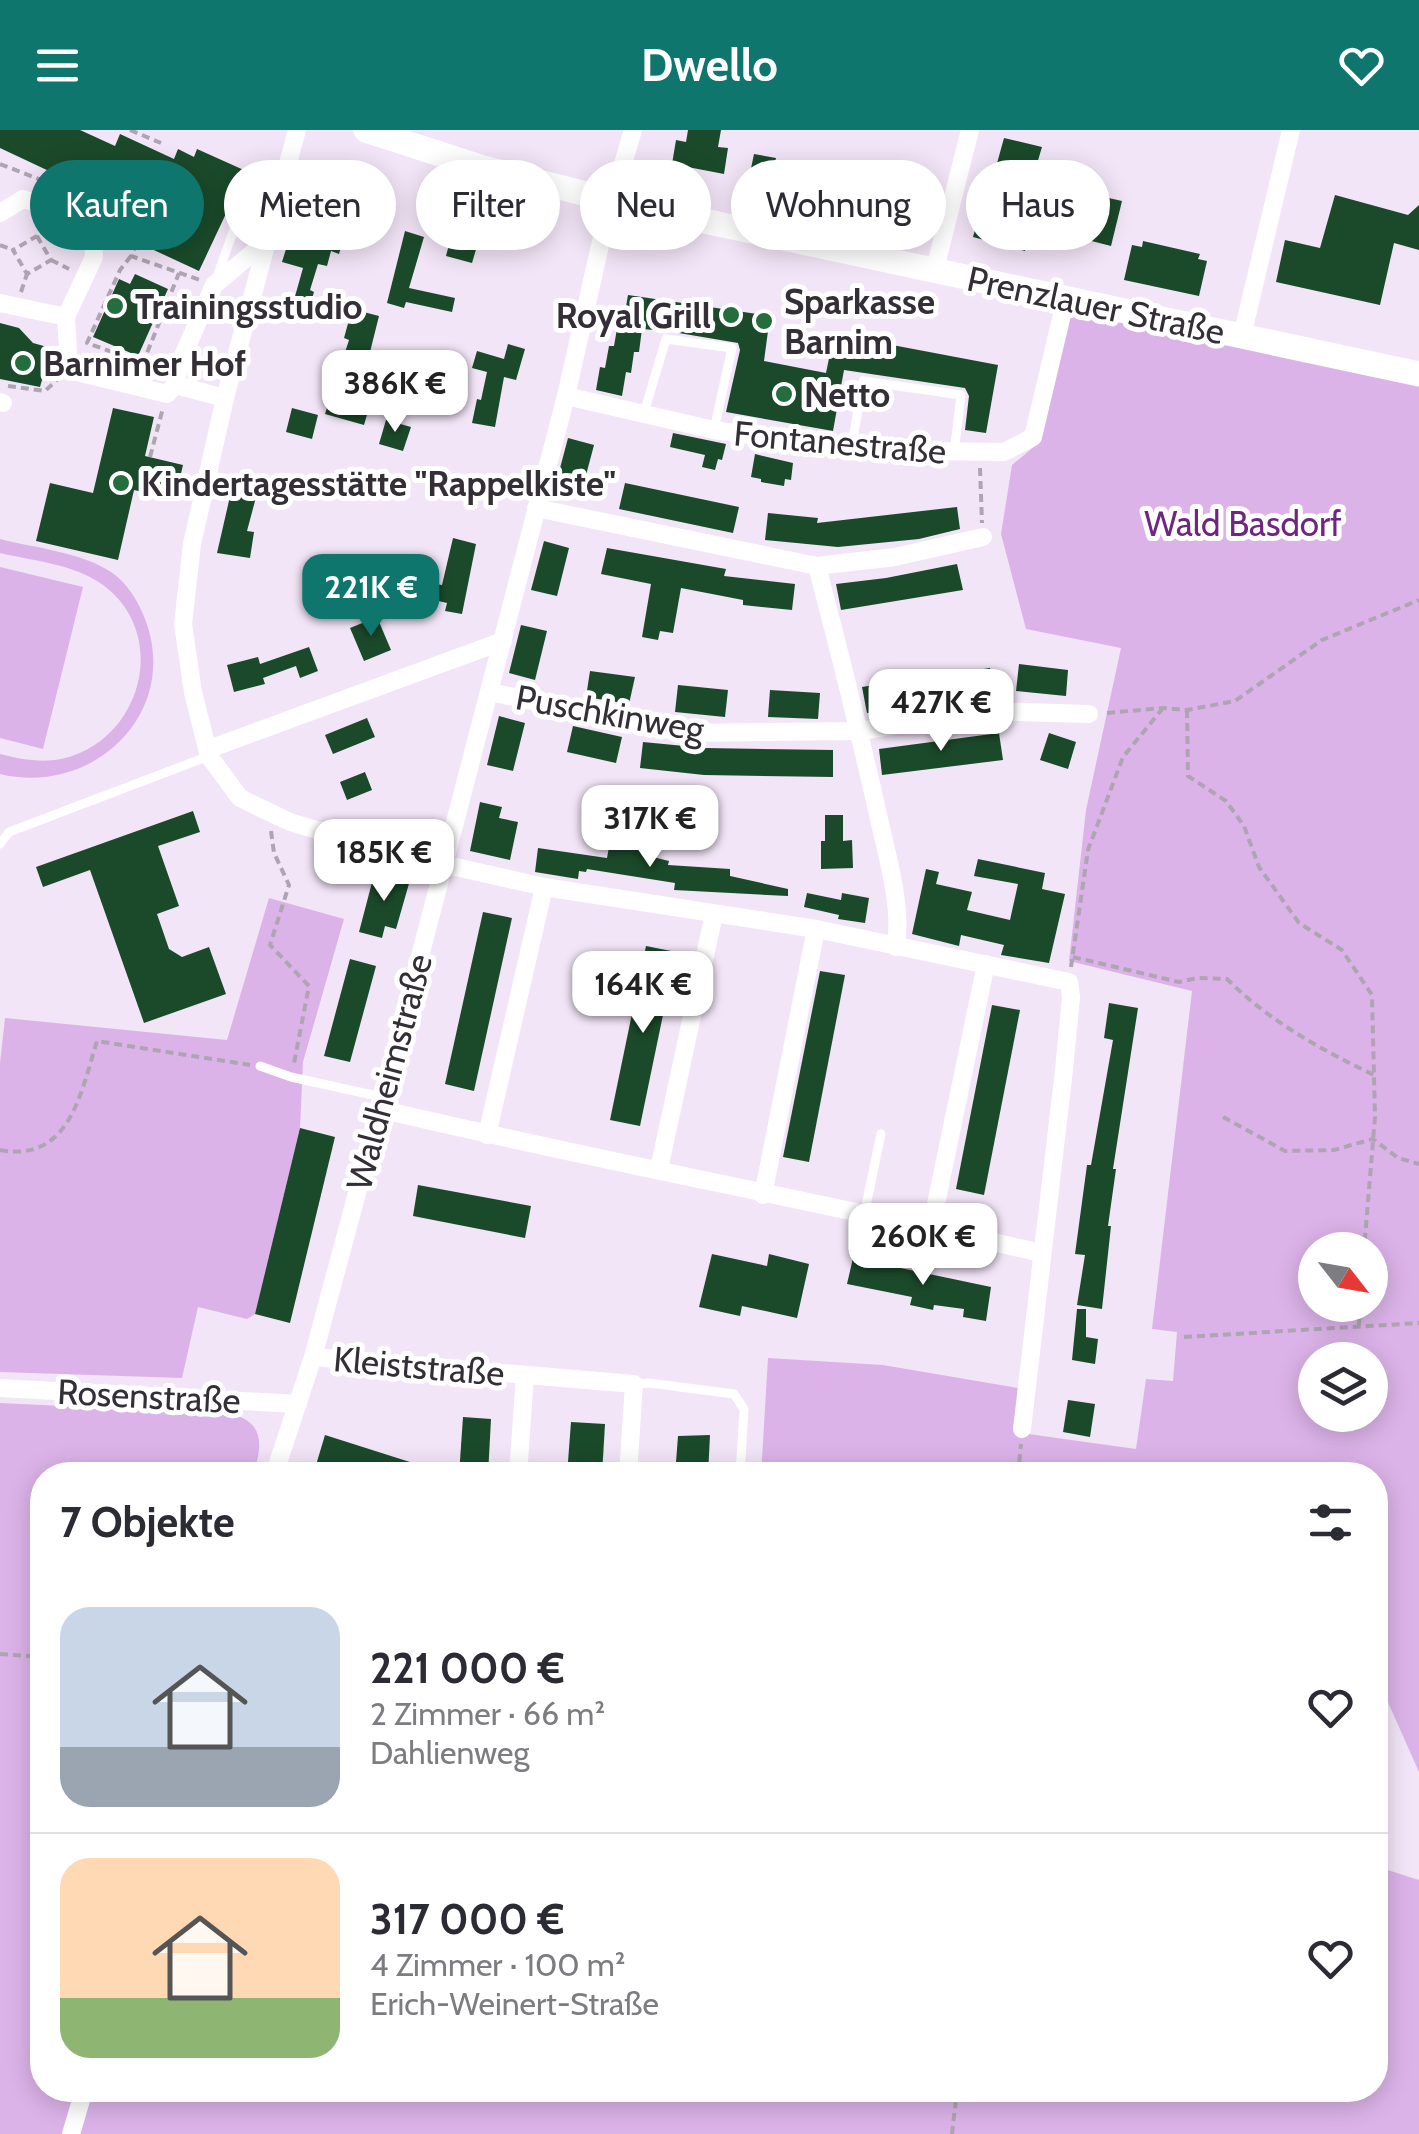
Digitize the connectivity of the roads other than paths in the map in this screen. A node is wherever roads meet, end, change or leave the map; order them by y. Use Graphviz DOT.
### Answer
graph roads {
  1 [pos="297,130"];
  2 [pos="366,130"];
  3 [pos="633,130"];
  4 [pos="970,130"];
  5 [pos="1290,130"];
  6 [pos="289,160"];
  7 [pos="624,160"];
  8 [pos="580,192"];
  9 [pos="0,212"];
  10 [pos="711,221"];
  11 [pos="226,250"];
  12 [pos="256,250"];
  13 [pos="265,250"];
  14 [pos="600,250"];
  15 [pos="935,269"];
  16 [pos="214,285"];
  17 [pos="1066,298"];
  18 [pos="0,303"];
  19 [pos="66,317"];
  20 [pos="1242,336"];
  21 [pos="1419,374"];
  22 [pos="171,390"];
  23 [pos="566,396"];
  24 [pos="225,398"];
  25 [pos="644,415"];
  26 [pos="714,430"];
  27 [pos="851,450"];
  28 [pos="954,454"];
  29 [pos="536,508"];
  30 [pos="983,537"];
  31 [pos="816,566"];
  32 [pos="503,641"];
  33 [pos="490,692"];
  34 [pos="1089,714"];
  35 [pos="860,731"];
  36 [pos="209,752"];
  37 [pos="0,844"];
  38 [pos="444,868"];
  39 [pos="544,887"];
  40 [pos="714,914"];
  41 [pos="816,929"];
  42 [pos="896,947"];
  43 [pos="986,964"];
  44 [pos="260,1066"];
  45 [pos="380,1103"];
  46 [pos="881,1134"];
  47 [pos="487,1135"];
  48 [pos="658,1169"];
  49 [pos="762,1195"];
  50 [pos="864,1215"];
  51 [pos="932,1228"];
  52 [pos="1041,1253"];
  53 [pos="313,1357"];
  54 [pos="526,1374"];
  55 [pos="634,1384"];
  56 [pos="0,1388"];
  57 [pos="298,1404"];
  58 [pos="1022,1429"];
  59 [pos="278,1462"];
  60 [pos="519,1462"];
  61 [pos="629,1462"];
  62 [pos="741,1462"];
  63 [pos="80,2102"];
  64 [pos="71,2134"];
  1 -- 6 [label="street"];
  2 -- 8 [label="main road, Prenzlauer Straße"];
  3 -- 7 [label="street, Waldheimstraße"];
  4 -- 15 [label="street"];
  5 -- 20 [label="street"];
  9 -- 19 [label="street"];
  10 -- 15 [label="main road, Prenzlauer Straße"];
  11 -- 16 [label="lane"];
  12 -- 16 [label="street"];
  13 -- 24 [label="street"];
  14 -- 23 [label="street, Waldheimstraße"];
  15 -- 17 [label="main road, Prenzlauer Straße"];
  16 -- 22 [label="street"];
  17 -- 20 [label="main road, Prenzlauer Straße"];
  17 -- 28 [label="street, Fontanestraße"];
  18 -- 19 [label="street"];
  19 -- 22 [label="street"];
  20 -- 21 [label="main road, Prenzlauer Straße"];
  22 -- 24 [label="street"];
  23 -- 25 [label="street, Fontanestraße"];
  23 -- 29 [label="street, Waldheimstraße"];
  24 -- 36 [label="street"];
  25 -- 26 [label="street, Fontanestraße"];
  25 -- 26 [label="lane"];
  26 -- 27 [label="street, Fontanestraße"];
  27 -- 28 [label="street, Fontanestraße"];
  27 -- 28 [label="lane"];
  29 -- 31 [label="street"];
  29 -- 32 [label="street, Waldheimstraße"];
  30 -- 31 [label="street"];
  31 -- 35 [label="street"];
  32 -- 33 [label="street, Waldheimstraße"];
  32 -- 36 [label="street"];
  33 -- 35 [label="street, Puschkinweg"];
  33 -- 38 [label="street, Waldheimstraße"];
  34 -- 35 [label="street, Puschkinweg"];
  35 -- 42 [label="street"];
  36 -- 37 [label="lane"];
  36 -- 38 [label="street"];
  38 -- 39 [label="street"];
  38 -- 45 [label="street, Waldheimstraße"];
  39 -- 40 [label="street"];
  39 -- 47 [label="street"];
  40 -- 41 [label="street"];
  40 -- 48 [label="street"];
  41 -- 42 [label="street"];
  41 -- 49 [label="street"];
  42 -- 43 [label="street"];
  43 -- 51 [label="street"];
  43 -- 52 [label="street"];
  44 -- 45 [label="lane"];
  45 -- 47 [label="street"];
  45 -- 53 [label="street, Waldheimstraße"];
  46 -- 50 [label="lane"];
  47 -- 48 [label="street"];
  48 -- 49 [label="street"];
  49 -- 50 [label="street"];
  50 -- 51 [label="street"];
  51 -- 52 [label="street"];
  52 -- 58 [label="street"];
  53 -- 54 [label="street, Kleiststraße"];
  53 -- 57 [label="street, Waldheimstraße"];
  54 -- 55 [label="street, Kleiststraße"];
  54 -- 60 [label="street, Kleiststraße"];
  55 -- 61 [label="street"];
  55 -- 62 [label="lane"];
  56 -- 57 [label="street, Rosenstraße"];
  57 -- 59 [label="street, Waldheimstraße"];
  63 -- 64 [label="street"];
}
